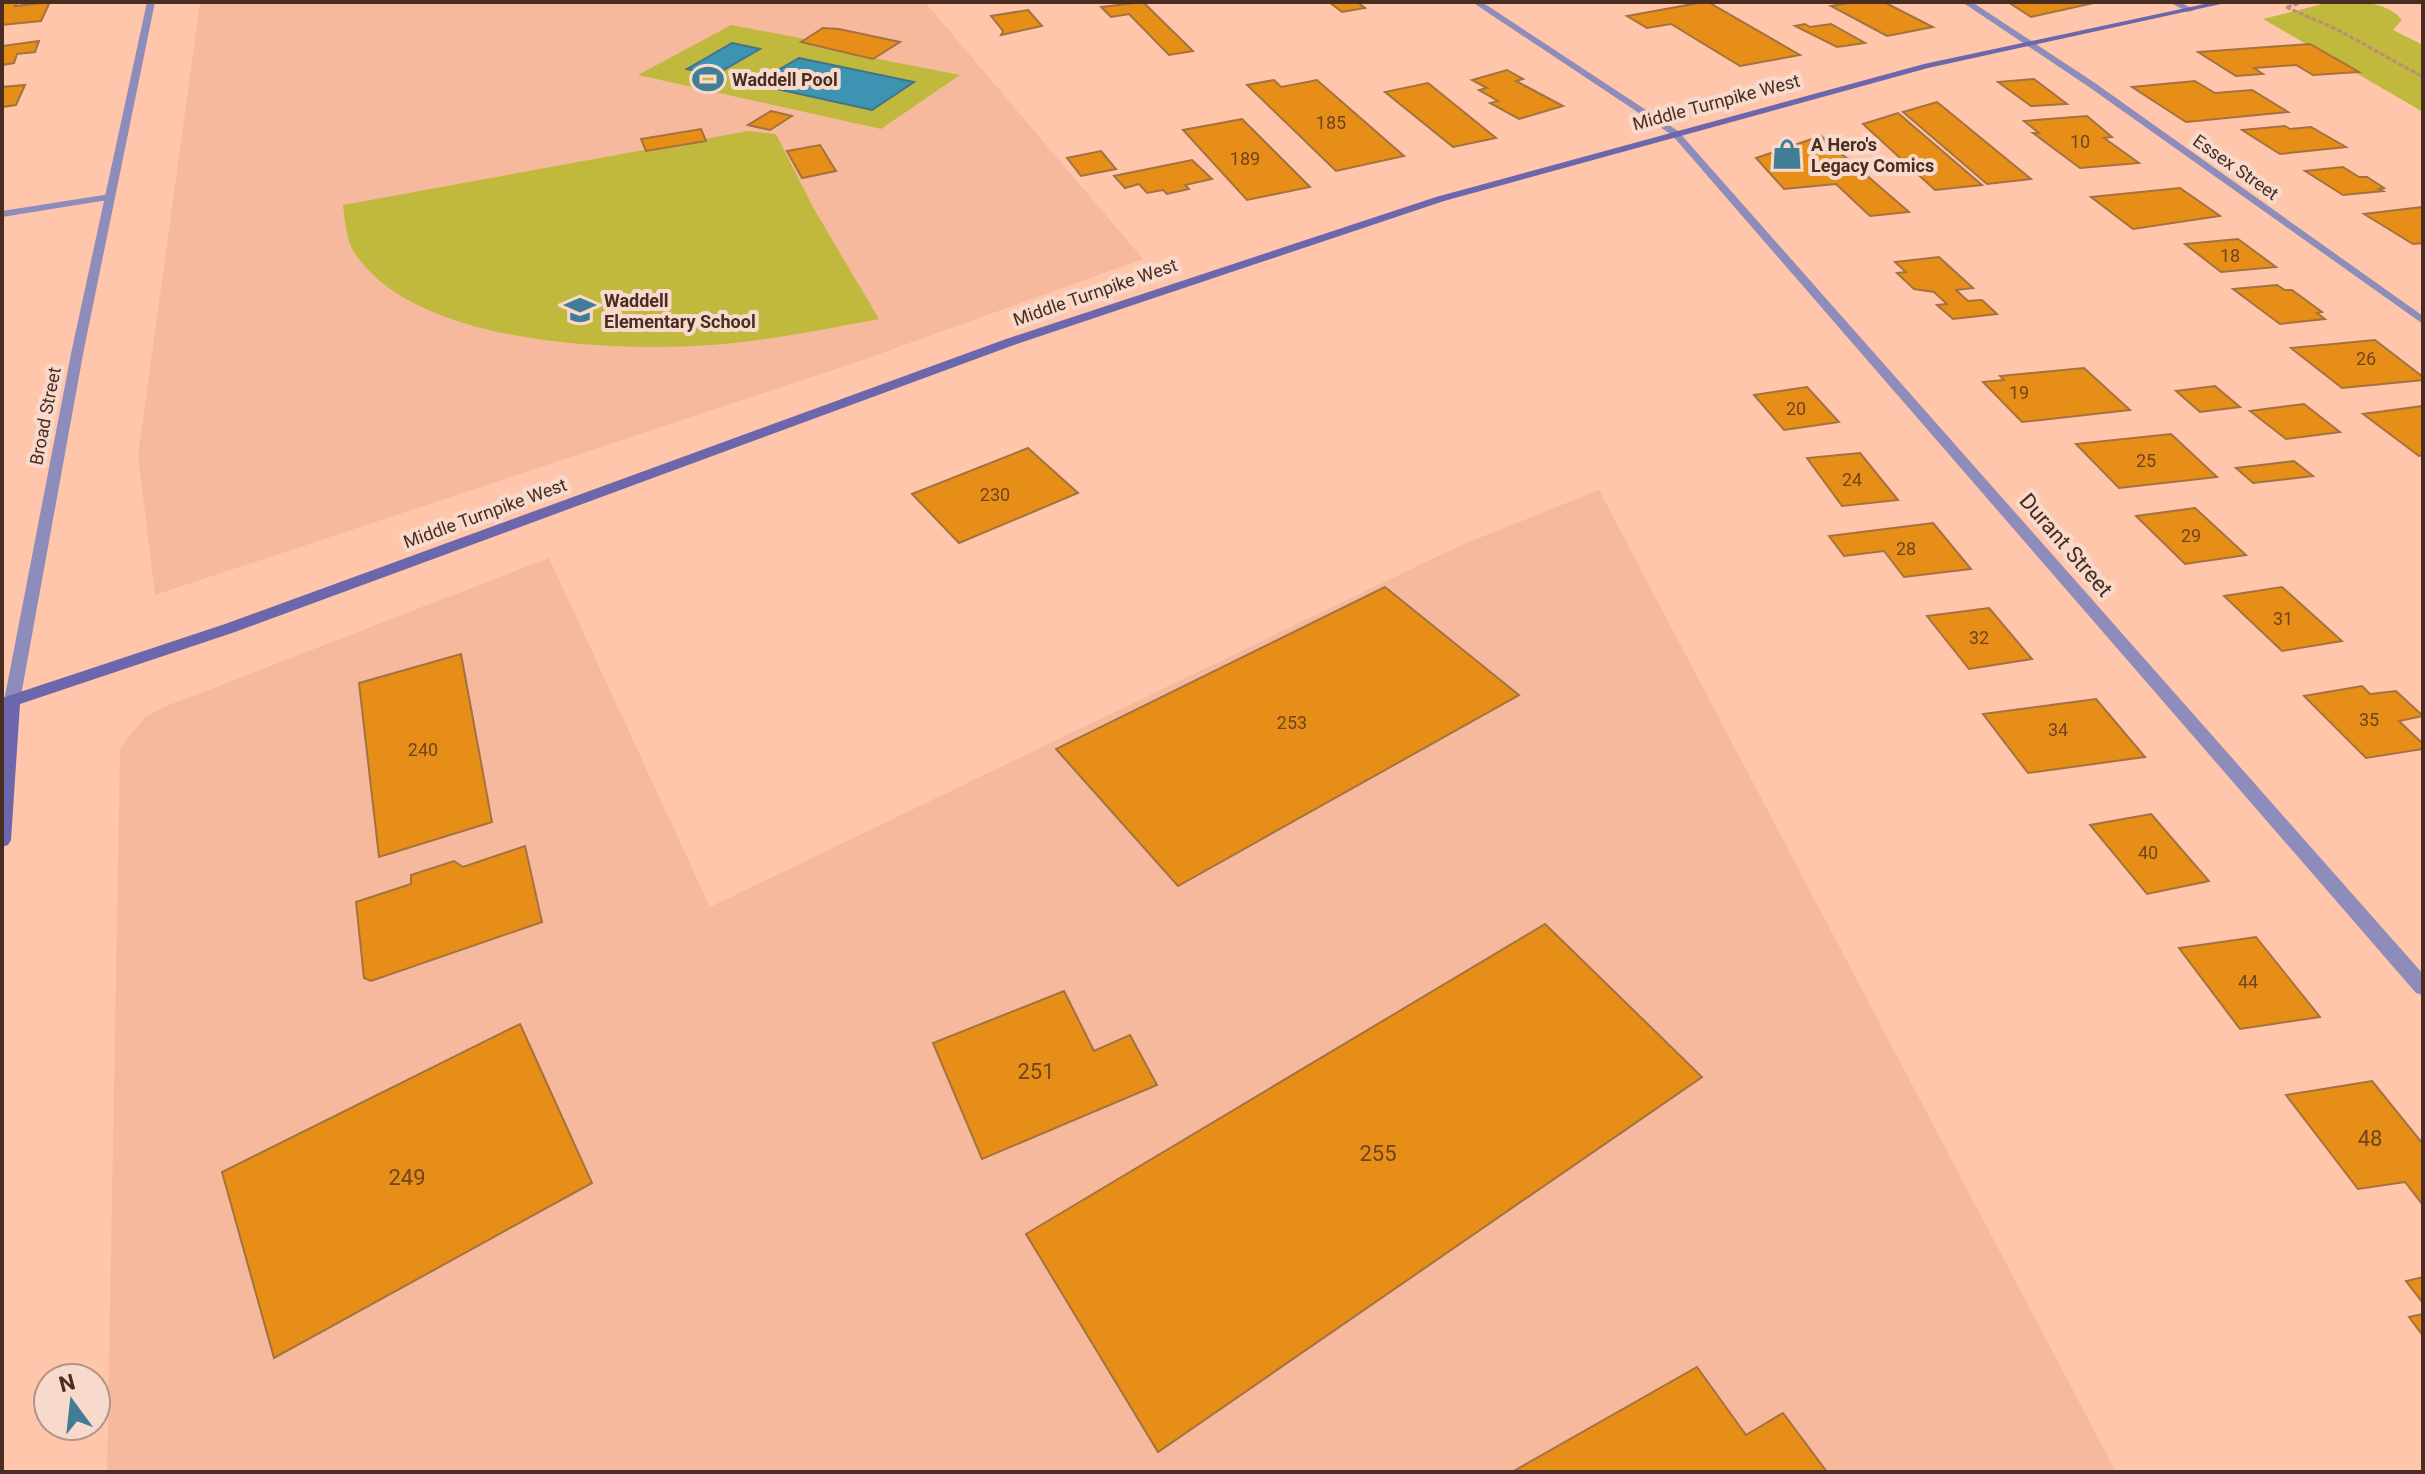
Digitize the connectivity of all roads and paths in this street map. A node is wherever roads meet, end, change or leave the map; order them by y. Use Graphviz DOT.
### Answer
graph roads {
  1 [pos="151,2"];
  2 [pos="1476,2"];
  3 [pos="1966,2"];
  4 [pos="2173,2"];
  5 [pos="2226,2"];
  6 [pos="2303,2"];
  7 [pos="2191,10"];
  8 [pos="2027,45"];
  9 [pos="2423,77"];
  10 [pos="1675,133"];
  11 [pos="110,197"];
  12 [pos="2,214"];
  13 [pos="2423,321"];
  14 [pos="7,702"];
  15 [pos="2,840"];
  16 [pos="2423,987"];
  1 -- 11 [label="street, Broad Street"];
  2 -- 10 [label="street, Durant Street"];
  3 -- 8 [label="street, Essex Street"];
  4 -- 7 [label="street"];
  5 -- 7 [label="main road, Middle Turnpike West"];
  6 -- 9 [label="path"];
  7 -- 8 [label="main road, Middle Turnpike West"];
  8 -- 10 [label="main road, Middle Turnpike West"];
  8 -- 13 [label="street, Essex Street"];
  10 -- 14 [label="main road, Middle Turnpike West"];
  10 -- 16 [label="street, Durant Street"];
  11 -- 12 [label="street"];
  11 -- 14 [label="street, Broad Street"];
  14 -- 15 [label="main road, Broad Street"];
}
